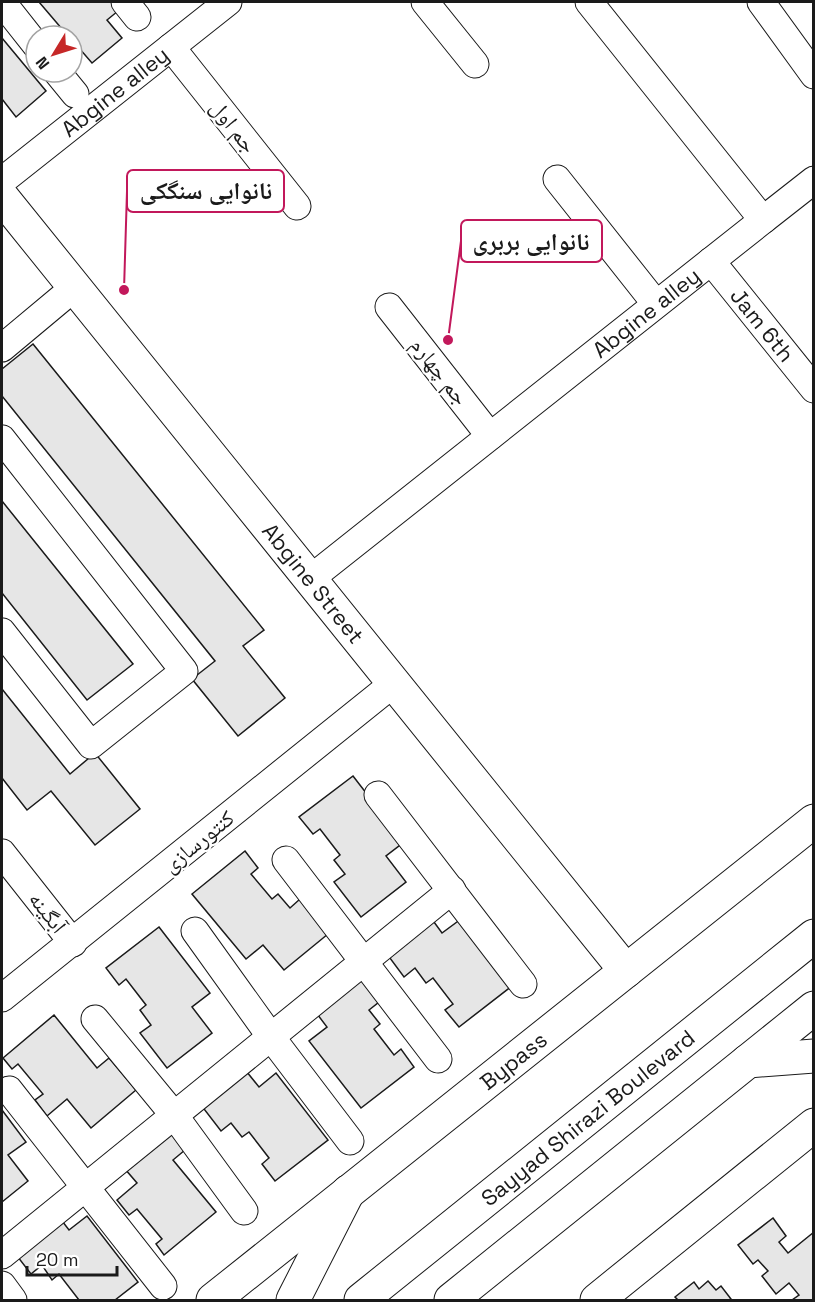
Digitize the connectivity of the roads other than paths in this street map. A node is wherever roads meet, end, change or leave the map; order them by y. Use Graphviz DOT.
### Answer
graph roads {
  1 [pos="2,2"];
  2 [pos="228,2"];
  3 [pos="425,2"];
  4 [pos="590,2"];
  5 [pos="761,2"];
  6 [pos="24,30"];
  7 [pos="171,46"];
  8 [pos="475,64"];
  9 [pos="813,75"];
  10 [pos="67,84"];
  11 [pos="75,94"];
  12 [pos="557,179"];
  13 [pos="813,180"];
  14 [pos="2,181"];
  15 [pos="2,197"];
  16 [pos="297,206"];
  17 [pos="763,220"];
  18 [pos="711,261"];
  19 [pos="75,287"];
  20 [pos="656,304"];
  21 [pos="389,307"];
  22 [pos="2,348"];
  23 [pos="813,389"];
  24 [pos="490,436"];
  25 [pos="2,439"];
  26 [pos="310,579"];
  27 [pos="2,632"];
  28 [pos="394,683"];
  29 [pos="378,795"];
  30 [pos="813,821"];
  31 [pos="2,853"];
  32 [pos="285,860"];
  33 [pos="452,890"];
  34 [pos="195,931"];
  35 [pos="813,936"];
  36 [pos="73,943"];
  37 [pos="363,963"];
  38 [pos="626,971"];
  39 [pos="523,984"];
  40 [pos="2,999"];
  41 [pos="813,1008"];
  42 [pos="95,1019"];
  43 [pos="270,1037"];
  44 [pos="813,1056"];
  45 [pos="438,1059"];
  46 [pos="748,1061"];
  47 [pos="9,1090"];
  48 [pos="174,1115"];
  49 [pos="813,1125"];
  50 [pos="350,1141"];
  51 [pos="85,1187"];
  52 [pos="348,1192"];
  53 [pos="244,1211"];
  54 [pos="2,1255"];
  55 [pos="2,1285"];
  56 [pos="163,1286"];
  57 [pos="13,1300"];
  58 [pos="213,1300"];
  59 [pos="293,1300"];
  60 [pos="361,1300"];
  61 [pos="451,1300"];
  62 [pos="597,1300"];
  1 -- 6 [label="street"];
  2 -- 7 [label="street, Abgine alley"];
  3 -- 8 [label="street"];
  4 -- 17 [label="street"];
  5 -- 9 [label="street"];
  7 -- 14 [label="street, Abgine alley"];
  7 -- 16 [label="street, جم اول"];
  10 -- 11 [label="street"];
  12 -- 20 [label="street"];
  13 -- 17 [label="street, Abgine alley"];
  15 -- 19 [label="street, Abgine Street"];
  17 -- 18 [label="street, Abgine alley"];
  18 -- 20 [label="street, Abgine alley"];
  18 -- 23 [label="street, Jam 6th"];
  19 -- 22 [label="street"];
  19 -- 26 [label="street, Abgine Street"];
  20 -- 24 [label="street, Abgine alley"];
  21 -- 24 [label="street, جم چهارم"];
  24 -- 26 [label="street, Abgine alley"];
  25 -- 27 [label="street"];
  26 -- 28 [label="street, Abgine Street"];
  28 -- 36 [label="street, کنتورسازی"];
  28 -- 38 [label="street, Abgine Street"];
  29 -- 33 [label="street"];
  30 -- 38 [label="street, Bypass"];
  31 -- 36 [label="street, آبگینه"];
  32 -- 37 [label="street"];
  33 -- 37 [label="street"];
  33 -- 39 [label="street"];
  34 -- 43 [label="street"];
  35 -- 60 [label="street, Sayyad Shirazi Boulevard"];
  36 -- 40 [label="street, کنتورسازی"];
  37 -- 43 [label="street"];
  37 -- 45 [label="street"];
  38 -- 52 [label="street, Bypass"];
  41 -- 46 [label="street"];
  42 -- 48 [label="street"];
  43 -- 48 [label="street"];
  43 -- 50 [label="street"];
  44 -- 46 [label="street"];
  46 -- 61 [label="street"];
  47 -- 51 [label="street"];
  48 -- 51 [label="street"];
  48 -- 53 [label="street"];
  49 -- 62 [label="street"];
  51 -- 54 [label="street"];
  51 -- 56 [label="street"];
  52 -- 58 [label="street, Bypass"];
  52 -- 59 [label="street"];
  55 -- 57 [label="street"];
}
